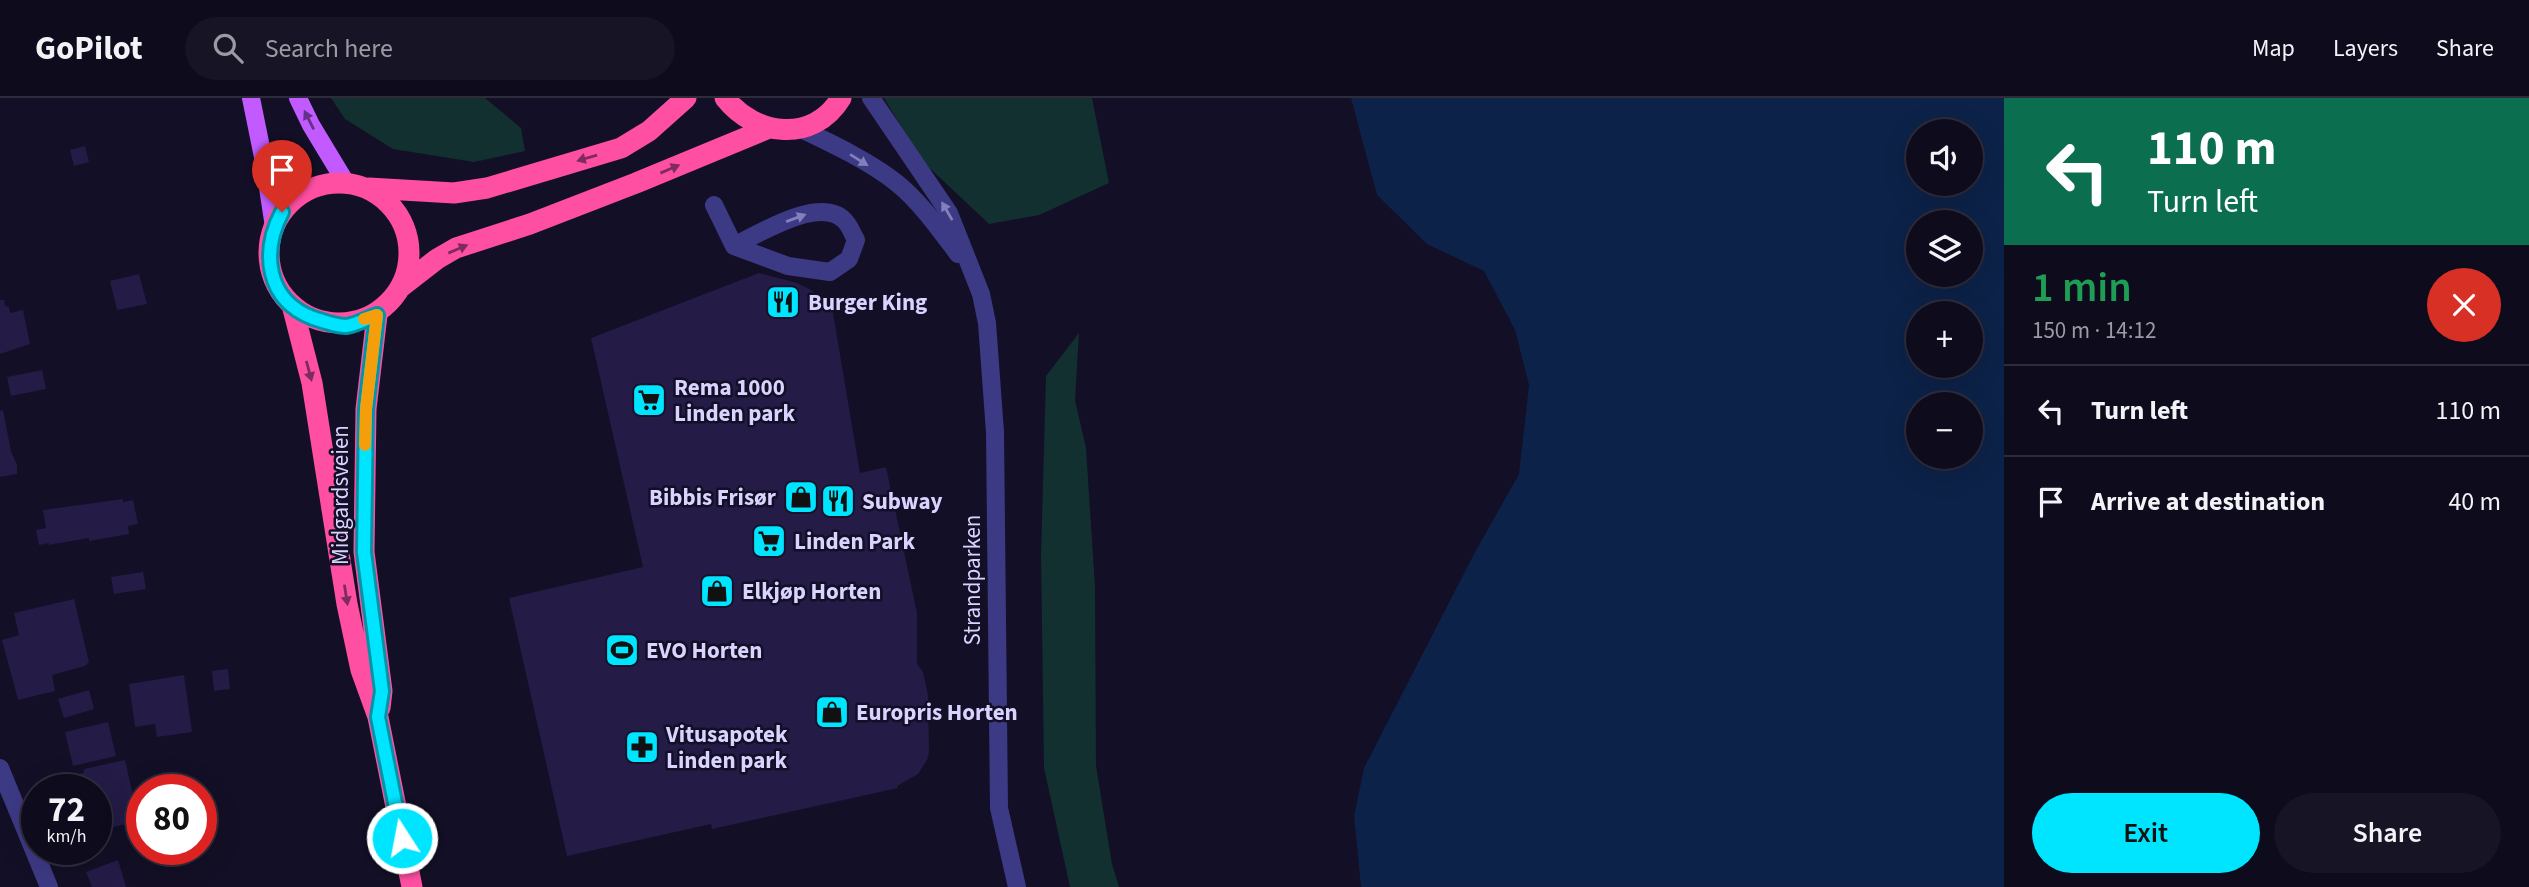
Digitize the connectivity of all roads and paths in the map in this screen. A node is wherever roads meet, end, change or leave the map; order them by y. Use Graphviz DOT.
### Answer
graph roads {
  1 [pos="251,98"];
  2 [pos="298,98"];
  3 [pos="685,98"];
  4 [pos="725,98"];
  5 [pos="841,98"];
  6 [pos="871,98"];
  7 [pos="769,128"];
  8 [pos="799,128"];
  9 [pos="356,185"];
  10 [pos="714,205"];
  11 [pos="274,227"];
  12 [pos="734,246"];
  13 [pos="972,274"];
  14 [pos="401,287"];
  15 [pos="292,305"];
  16 [pos="377,315"];
  17 [pos="378,717"];
  18 [pos="0,768"];
  19 [pos="49,887"];
  20 [pos="412,887"];
  21 [pos="1017,887"];
  1 -- 11 [label="main road"];
  9 -- 2 [label="main road, one-way"];
  3 -- 9 [label="highway, one-way"];
  4 -- 7 [label="highway"];
  5 -- 8 [label="highway"];
  13 -- 6 [label="street, Strandparken, one-way"];
  7 -- 8 [label="highway"];
  14 -- 7 [label="highway, one-way"];
  8 -- 13 [label="street, Strandparken, one-way"];
  9 -- 11 [label="highway"];
  9 -- 14 [label="highway"];
  10 -- 12 [label="street"];
  11 -- 15 [label="highway"];
  12 -- 12 [label="street, one-way"];
  13 -- 21 [label="street, Strandparken"];
  14 -- 16 [label="highway"];
  15 -- 16 [label="highway"];
  15 -- 17 [label="highway, Midgardsveien, one-way"];
  16 -- 17 [label="highway, Midgardsveien"];
  17 -- 20 [label="highway, Midgardsveien"];
  18 -- 19 [label="street"];
}
